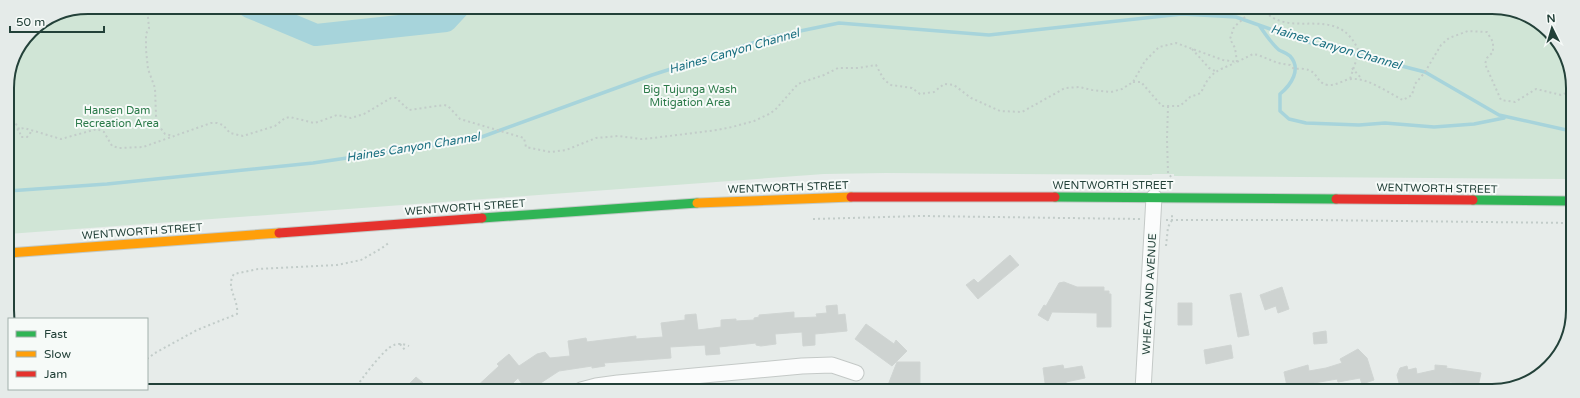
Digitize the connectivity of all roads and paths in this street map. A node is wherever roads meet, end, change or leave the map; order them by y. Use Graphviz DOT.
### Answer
graph roads {
  1 [pos="148,14"];
  2 [pos="1248,14"];
  3 [pos="1266,14"];
  4 [pos="1191,48"];
  5 [pos="1236,62"];
  6 [pos="1352,68"];
  7 [pos="1215,71"];
  8 [pos="1350,79"];
  9 [pos="1362,79"];
  10 [pos="1133,82"];
  11 [pos="1566,93"];
  12 [pos="1168,106"];
  13 [pos="14,122"];
  14 [pos="19,130"];
  15 [pos="32,130"];
  16 [pos="14,131"];
  17 [pos="174,136"];
  18 [pos="1168,173"];
  19 [pos="1154,197"];
  20 [pos="1566,201"];
  21 [pos="813,219"];
  22 [pos="1154,219"];
  23 [pos="1566,223"];
  24 [pos="394,238"];
  25 [pos="14,253"];
  26 [pos="399,344"];
  27 [pos="409,346"];
  28 [pos="405,350"];
  29 [pos="148,357"];
  30 [pos="856,373"];
  31 [pos="359,384"];
  32 [pos="611,384"];
  33 [pos="1143,384"];
  1 -- 17 [label="path"];
  2 -- 5 [label="path"];
  3 -- 6 [label="path"];
  4 -- 5 [label="path"];
  4 -- 7 [label="path"];
  4 -- 10 [label="path"];
  5 -- 7 [label="path"];
  5 -- 8 [label="path"];
  6 -- 8 [label="path"];
  6 -- 9 [label="path"];
  7 -- 12 [label="path"];
  8 -- 9 [label="path"];
  9 -- 11 [label="path"];
  10 -- 12 [label="path"];
  10 -- 17 [label="path"];
  12 -- 18 [label="path"];
  13 -- 14 [label="path"];
  14 -- 15 [label="path"];
  14 -- 15 [label="path"];
  14 -- 16 [label="path"];
  15 -- 17 [label="path"];
  19 -- 20 [label="main road, WENTWORTH STREET"];
  19 -- 22 [label="street, WHEATLAND AVENUE"];
  19 -- 25 [label="main road, WENTWORTH STREET"];
  21 -- 22 [label="path"];
  22 -- 23 [label="path"];
  22 -- 33 [label="street, WHEATLAND AVENUE"];
  24 -- 29 [label="path"];
  26 -- 27 [label="path"];
  26 -- 28 [label="path"];
  26 -- 31 [label="path"];
  30 -- 32 [label="street"];
}
